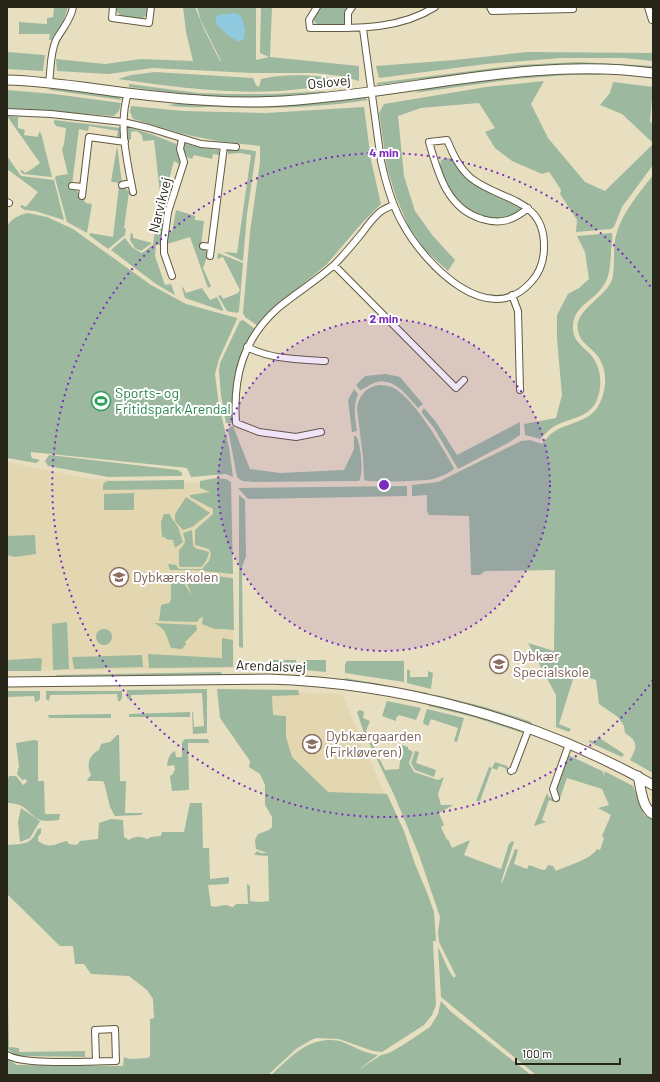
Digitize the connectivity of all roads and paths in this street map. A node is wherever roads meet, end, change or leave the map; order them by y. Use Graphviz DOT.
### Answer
graph roads {
  1 [pos="73,7"];
  2 [pos="113,7"];
  3 [pos="151,7"];
  4 [pos="317,7"];
  5 [pos="352,7"];
  6 [pos="435,7"];
  7 [pos="490,7"];
  8 [pos="648,7"];
  9 [pos="573,9"];
  10 [pos="652,20"];
  11 [pos="348,28"];
  12 [pos="363,29"];
  13 [pos="653,73"];
  14 [pos="7,80"];
  15 [pos="49,83"];
  16 [pos="372,92"];
  17 [pos="128,93"];
  18 [pos="7,112"];
  19 [pos="123,122"];
  20 [pos="182,139"];
  21 [pos="125,142"];
  22 [pos="224,146"];
  23 [pos="236,147"];
  24 [pos="131,183"];
  25 [pos="122,185"];
  26 [pos="72,186"];
  27 [pos="83,187"];
  28 [pos="133,192"];
  29 [pos="82,196"];
  30 [pos="393,205"];
  31 [pos="528,208"];
  32 [pos="203,246"];
  33 [pos="211,247"];
  34 [pos="210,256"];
  35 [pos="334,265"];
  36 [pos="172,276"];
  37 [pos="512,296"];
  38 [pos="247,347"];
  39 [pos="325,361"];
  40 [pos="464,380"];
  41 [pos="520,390"];
  42 [pos="321,432"];
  43 [pos="7,682"];
  44 [pos="529,728"];
  45 [pos="569,744"];
  46 [pos="512,771"];
  47 [pos="638,776"];
  48 [pos="653,785"];
  49 [pos="556,798"];
  50 [pos="653,814"];
  51 [pos="7,1055"];
  52 [pos="96,1061"];
  1 -- 15 [label="street"];
  2 -- 3 [label="street"];
  4 -- 11 [label="street"];
  5 -- 11 [label="street"];
  6 -- 12 [label="street"];
  7 -- 9 [label="street"];
  8 -- 10 [label="street"];
  11 -- 12 [label="street"];
  12 -- 16 [label="street"];
  13 -- 16 [label="street, Oslovej"];
  14 -- 15 [label="street, Oslovej"];
  15 -- 17 [label="street, Oslovej"];
  16 -- 17 [label="street, Oslovej"];
  16 -- 30 [label="street"];
  17 -- 19 [label="street"];
  18 -- 19 [label="street"];
  19 -- 20 [label="street"];
  19 -- 21 [label="street"];
  20 -- 22 [label="street"];
  20 -- 36 [label="street, Narvikvej"];
  21 -- 24 [label="street"];
  21 -- 27 [label="street"];
  22 -- 23 [label="street"];
  22 -- 33 [label="street"];
  24 -- 25 [label="street"];
  24 -- 28 [label="street"];
  26 -- 27 [label="street"];
  27 -- 29 [label="street"];
  30 -- 35 [label="street"];
  30 -- 37 [label="street"];
  31 -- 31 [label="street"];
  31 -- 37 [label="street"];
  32 -- 33 [label="street"];
  33 -- 34 [label="street"];
  35 -- 38 [label="street"];
  35 -- 40 [label="street"];
  37 -- 41 [label="street"];
  38 -- 39 [label="street"];
  38 -- 42 [label="street"];
  43 -- 44 [label="street, Arendalsvej"];
  44 -- 45 [label="street, Arendalsvej"];
  44 -- 46 [label="street"];
  45 -- 47 [label="street, Arendalsvej"];
  45 -- 49 [label="street"];
  47 -- 48 [label="street, Arendalsvej"];
  47 -- 50 [label="street"];
  51 -- 52 [label="street"];
  52 -- 52 [label="street"];
}
